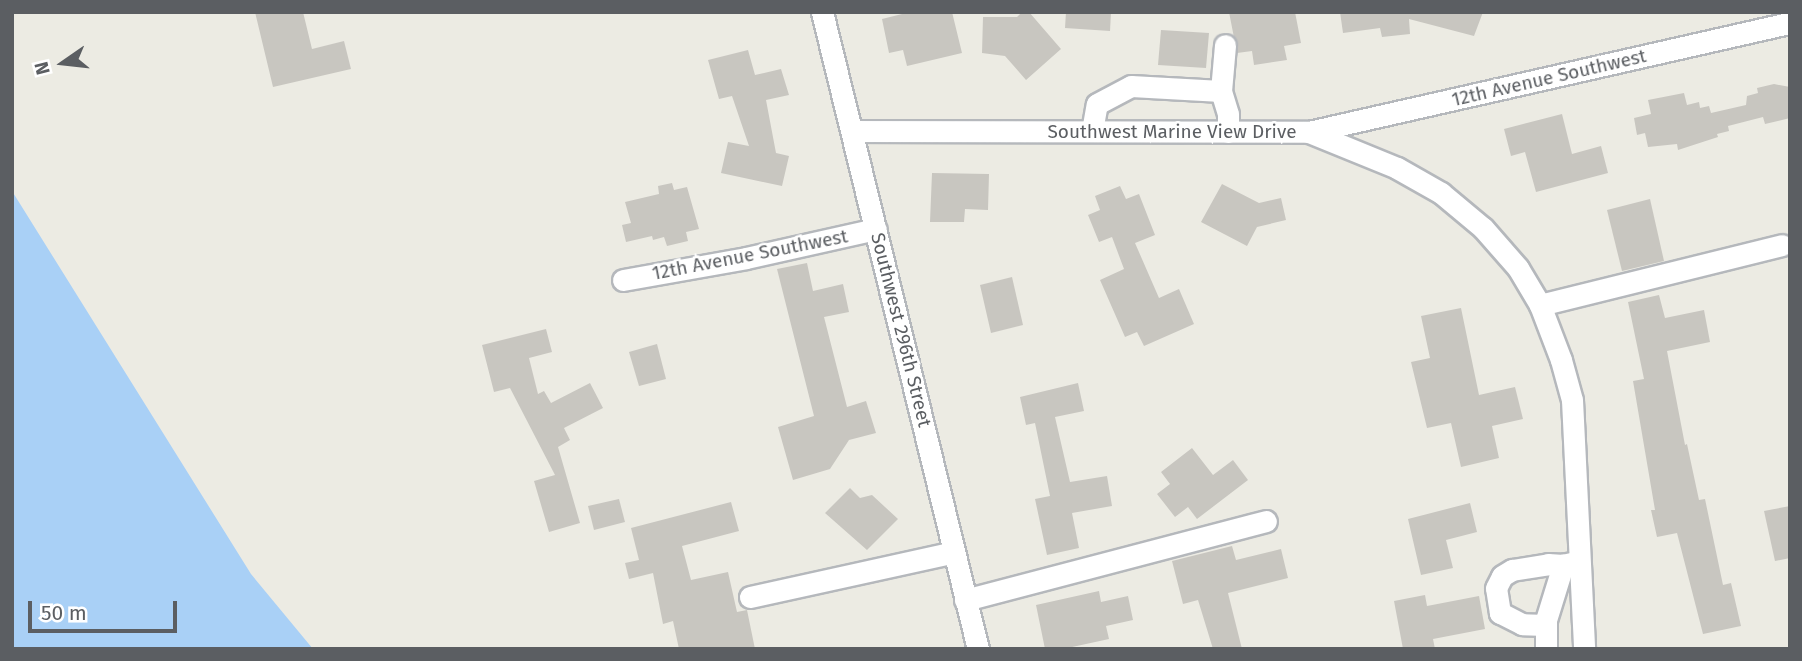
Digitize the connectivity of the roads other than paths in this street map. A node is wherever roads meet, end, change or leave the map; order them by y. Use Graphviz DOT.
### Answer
graph roads {
  1 [pos="822,12"];
  2 [pos="1790,23"];
  3 [pos="1225,45"];
  4 [pos="1221,91"];
  5 [pos="852,131"];
  6 [pos="1092,131"];
  7 [pos="1228,132"];
  8 [pos="1309,132"];
  9 [pos="876,229"];
  10 [pos="1782,244"];
  11 [pos="623,280"];
  12 [pos="1540,304"];
  13 [pos="1266,521"];
  14 [pos="954,552"];
  15 [pos="1572,562"];
  16 [pos="750,597"];
  17 [pos="965,600"];
  18 [pos="1546,625"];
  19 [pos="978,649"];
  20 [pos="1546,649"];
  21 [pos="1584,649"];
  1 -- 5 [label="street, Southwest 296th Street"];
  2 -- 8 [label="street, 12th Avenue Southwest"];
  3 -- 4 [label="street"];
  4 -- 6 [label="street"];
  4 -- 7 [label="street"];
  5 -- 6 [label="street, Southwest Marine View Drive"];
  5 -- 9 [label="street, Southwest 296th Street"];
  6 -- 7 [label="street, Southwest Marine View Drive"];
  7 -- 8 [label="street, Southwest Marine View Drive"];
  8 -- 12 [label="street, Southwest Marine View Drive"];
  9 -- 11 [label="street, 12th Avenue Southwest"];
  9 -- 14 [label="street, Southwest 296th Street"];
  10 -- 12 [label="street"];
  12 -- 15 [label="street, Southwest Marine View Drive"];
  13 -- 17 [label="street"];
  14 -- 16 [label="street"];
  14 -- 17 [label="street, Southwest 296th Street"];
  15 -- 18 [label="street"];
  15 -- 18 [label="street"];
  15 -- 21 [label="street, Southwest Marine View Drive"];
  17 -- 19 [label="street, Southwest 296th Street"];
  18 -- 20 [label="street"];
}
